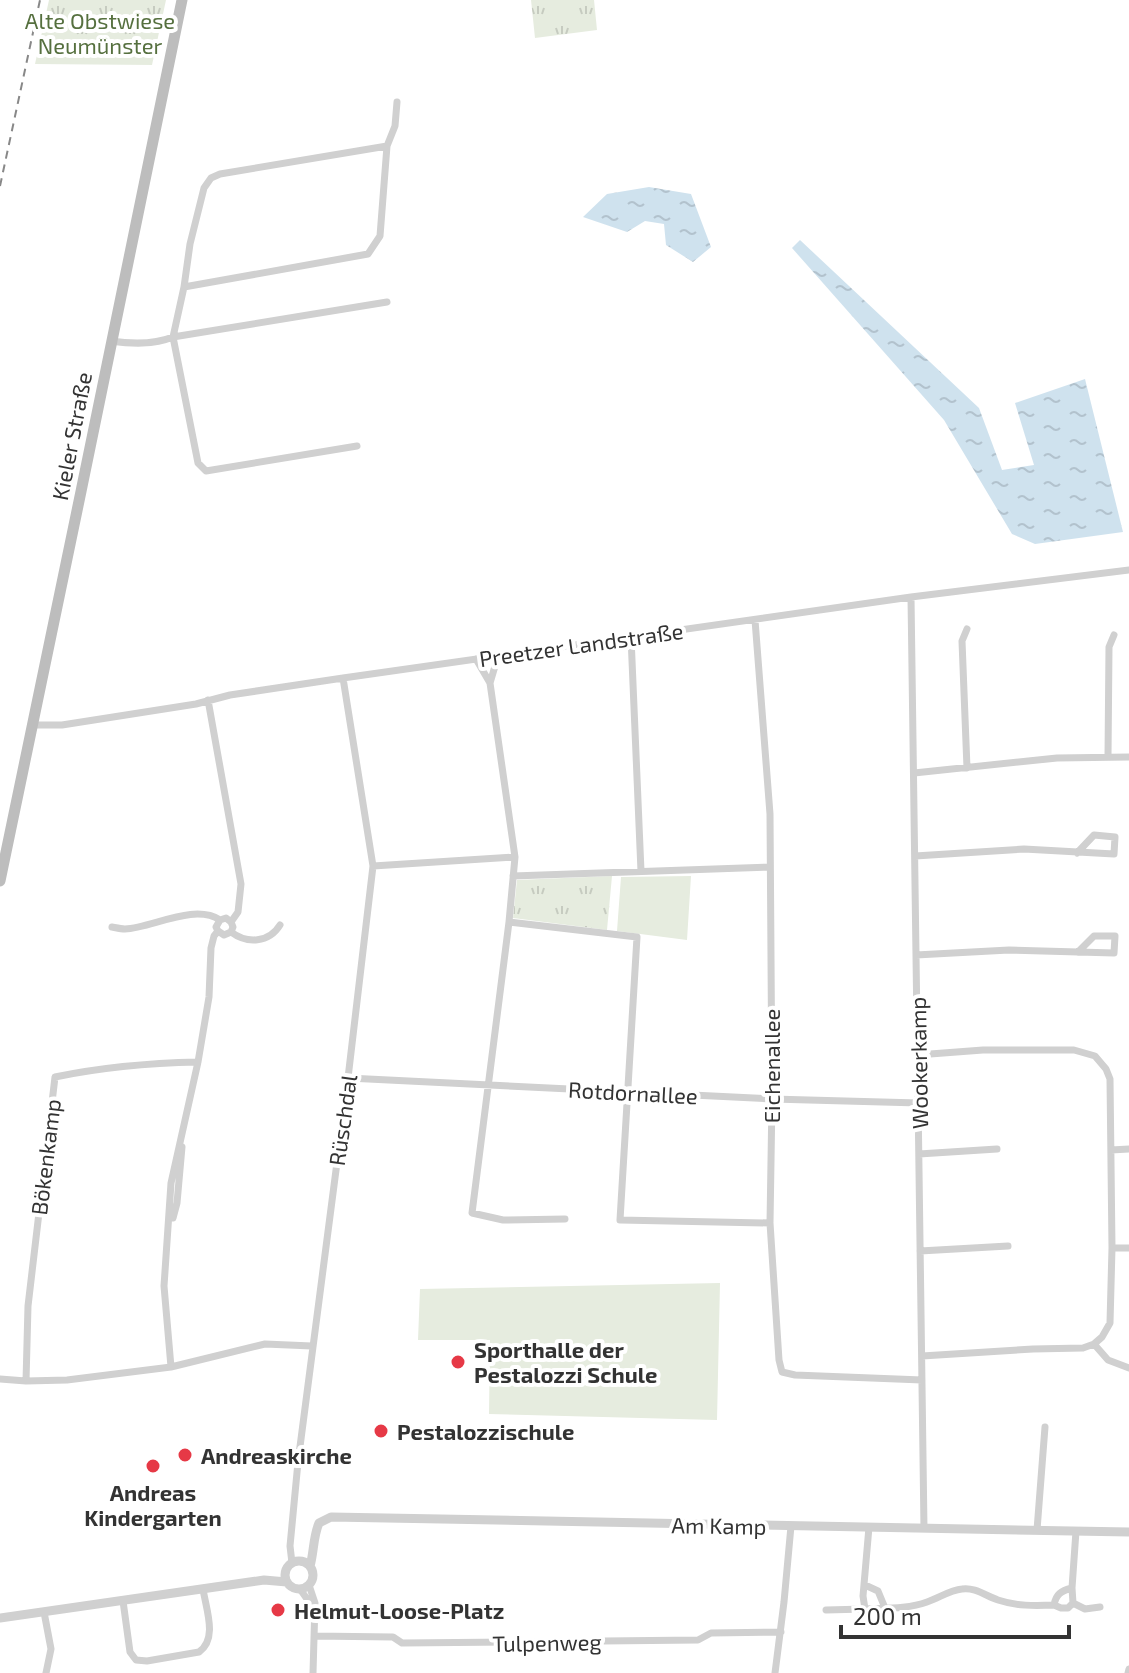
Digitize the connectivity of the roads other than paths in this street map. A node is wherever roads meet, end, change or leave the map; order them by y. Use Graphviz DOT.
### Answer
graph roads {
  1 [pos="182,0"];
  2 [pos="397,102"];
  3 [pos="387,146"];
  4 [pos="184,287"];
  5 [pos="387,302"];
  6 [pos="173,337"];
  7 [pos="111,341"];
  8 [pos="357,446"];
  9 [pos="1129,570"];
  10 [pos="911,597"];
  11 [pos="755,620"];
  12 [pos="967,629"];
  13 [pos="1114,635"];
  14 [pos="631,637"];
  15 [pos="498,656"];
  16 [pos="476,659"];
  17 [pos="343,678"];
  18 [pos="490,683"];
  19 [pos="208,700"];
  20 [pos="34,725"];
  21 [pos="1108,756"];
  22 [pos="1129,757"];
  23 [pos="967,768"];
  24 [pos="914,773"];
  25 [pos="1077,853"];
  26 [pos="915,856"];
  27 [pos="515,857"];
  28 [pos="373,866"];
  29 [pos="770,867"];
  30 [pos="641,871"];
  31 [pos="513,876"];
  32 [pos="0,881"];
  33 [pos="220,920"];
  34 [pos="231,922"];
  35 [pos="509,922"];
  36 [pos="280,925"];
  37 [pos="112,927"];
  38 [pos="218,931"];
  39 [pos="231,932"];
  40 [pos="1078,952"];
  41 [pos="916,955"];
  42 [pos="917,1055"];
  43 [pos="198,1062"];
  44 [pos="348,1078"];
  45 [pos="487,1084"];
  46 [pos="627,1092"];
  47 [pos="772,1099"];
  48 [pos="919,1103"];
  49 [pos="997,1149"];
  50 [pos="1129,1149"];
  51 [pos="1111,1150"];
  52 [pos="919,1154"];
  53 [pos="565,1219"];
  54 [pos="770,1223"];
  55 [pos="1008,1246"];
  56 [pos="1112,1248"];
  57 [pos="1129,1248"];
  58 [pos="920,1251"];
  59 [pos="1094,1344"];
  60 [pos="312,1346"];
  61 [pos="922,1356"];
  62 [pos="171,1367"];
  63 [pos="1129,1368"];
  64 [pos="0,1379"];
  65 [pos="922,1380"];
  66 [pos="26,1381"];
  67 [pos="1045,1427"];
  68 [pos="791,1526"];
  69 [pos="869,1527"];
  70 [pos="924,1528"];
  71 [pos="1037,1530"];
  72 [pos="1076,1531"];
  73 [pos="1129,1532"];
  74 [pos="297,1565"];
  75 [pos="264,1580"];
  76 [pos="287,1582"];
  77 [pos="865,1585"];
  78 [pos="304,1587"];
  79 [pos="1072,1588"];
  80 [pos="203,1589"];
  81 [pos="123,1601"];
  82 [pos="1073,1603"];
  83 [pos="1054,1605"];
  84 [pos="1100,1607"];
  85 [pos="885,1608"];
  86 [pos="865,1609"];
  87 [pos="826,1610"];
  88 [pos="44,1612"];
  89 [pos="0,1618"];
  90 [pos="781,1632"];
  91 [pos="314,1636"];
  92 [pos="46,1673"];
  93 [pos="313,1673"];
  94 [pos="775,1673"];
  1 -- 7 [label="main road, Kieler Straße"];
  2 -- 3 [label="street"];
  3 -- 4 [label="street"];
  3 -- 4 [label="street"];
  4 -- 6 [label="street"];
  5 -- 6 [label="street"];
  6 -- 7 [label="street"];
  6 -- 8 [label="street"];
  7 -- 20 [label="main road, Kieler Straße"];
  9 -- 10 [label="street, Preetzer Landstraße"];
  10 -- 11 [label="street, Preetzer Landstraße"];
  10 -- 24 [label="street, Wookerkamp"];
  11 -- 14 [label="street, Preetzer Landstraße"];
  11 -- 29 [label="street, Eichenallee"];
  12 -- 23 [label="street"];
  13 -- 21 [label="street"];
  14 -- 15 [label="street, Preetzer Landstraße"];
  14 -- 30 [label="street"];
  15 -- 16 [label="street, Preetzer Landstraße"];
  15 -- 18 [label="street"];
  16 -- 17 [label="street, Preetzer Landstraße"];
  16 -- 18 [label="street"];
  17 -- 19 [label="street, Preetzer Landstraße"];
  17 -- 28 [label="street, Rüschdal"];
  18 -- 27 [label="street"];
  19 -- 20 [label="street, Preetzer Landstraße"];
  19 -- 34 [label="street"];
  20 -- 32 [label="main road, Kieler Straße"];
  21 -- 22 [label="street"];
  21 -- 23 [label="street"];
  23 -- 24 [label="street"];
  24 -- 26 [label="street, Wookerkamp"];
  25 -- 25 [label="street"];
  25 -- 26 [label="street"];
  26 -- 41 [label="street, Wookerkamp"];
  27 -- 28 [label="street"];
  27 -- 31 [label="street"];
  28 -- 44 [label="street, Rüschdal"];
  29 -- 30 [label="street"];
  29 -- 47 [label="street, Eichenallee"];
  30 -- 31 [label="street"];
  31 -- 35 [label="street"];
  33 -- 34 [label="street"];
  33 -- 37 [label="street"];
  33 -- 38 [label="street"];
  34 -- 39 [label="street"];
  35 -- 45 [label="street"];
  35 -- 46 [label="street"];
  36 -- 39 [label="street"];
  38 -- 39 [label="street"];
  38 -- 43 [label="street"];
  40 -- 40 [label="street"];
  40 -- 41 [label="street"];
  41 -- 42 [label="street, Wookerkamp"];
  42 -- 48 [label="street, Wookerkamp"];
  42 -- 51 [label="street"];
  43 -- 62 [label="street"];
  43 -- 66 [label="street, Bökenkamp"];
  44 -- 45 [label="street, Rotdornallee"];
  44 -- 60 [label="street, Rüschdal"];
  45 -- 46 [label="street, Rotdornallee"];
  45 -- 53 [label="street"];
  46 -- 47 [label="street, Rotdornallee"];
  46 -- 54 [label="street"];
  47 -- 48 [label="street, Rotdornallee"];
  47 -- 54 [label="street, Eichenallee"];
  48 -- 52 [label="street, Wookerkamp"];
  49 -- 52 [label="street"];
  50 -- 51 [label="street"];
  51 -- 56 [label="street"];
  52 -- 58 [label="street, Wookerkamp"];
  54 -- 65 [label="street, Eichenallee"];
  55 -- 58 [label="street"];
  56 -- 57 [label="street"];
  56 -- 59 [label="street"];
  58 -- 61 [label="street, Wookerkamp"];
  59 -- 61 [label="street"];
  59 -- 63 [label="street"];
  60 -- 62 [label="street"];
  60 -- 74 [label="street, Rüschdal"];
  61 -- 65 [label="street, Wookerkamp"];
  62 -- 66 [label="street"];
  64 -- 66 [label="street"];
  65 -- 70 [label="street, Wookerkamp"];
  67 -- 71 [label="street"];
  68 -- 69 [label="street, Am Kamp"];
  68 -- 74 [label="street, Am Kamp"];
  68 -- 90 [label="street"];
  69 -- 70 [label="street, Am Kamp"];
  69 -- 77 [label="street"];
  70 -- 71 [label="street, Am Kamp"];
  71 -- 72 [label="street, Am Kamp"];
  72 -- 73 [label="street, Am Kamp"];
  72 -- 79 [label="street"];
  74 -- 75 [label="street"];
  74 -- 76 [label="street"];
  74 -- 78 [label="street"];
  75 -- 76 [label="street"];
  75 -- 80 [label="street"];
  76 -- 78 [label="street"];
  77 -- 85 [label="street"];
  77 -- 86 [label="street"];
  78 -- 91 [label="street"];
  79 -- 82 [label="street"];
  79 -- 83 [label="street"];
  80 -- 81 [label="street"];
  80 -- 81 [label="street"];
  81 -- 88 [label="street"];
  82 -- 83 [label="street"];
  82 -- 84 [label="street"];
  83 -- 85 [label="street"];
  85 -- 86 [label="street"];
  86 -- 87 [label="street"];
  88 -- 89 [label="street"];
  88 -- 92 [label="street"];
  90 -- 91 [label="street, Tulpenweg"];
  90 -- 94 [label="street"];
  91 -- 93 [label="street"];
}
